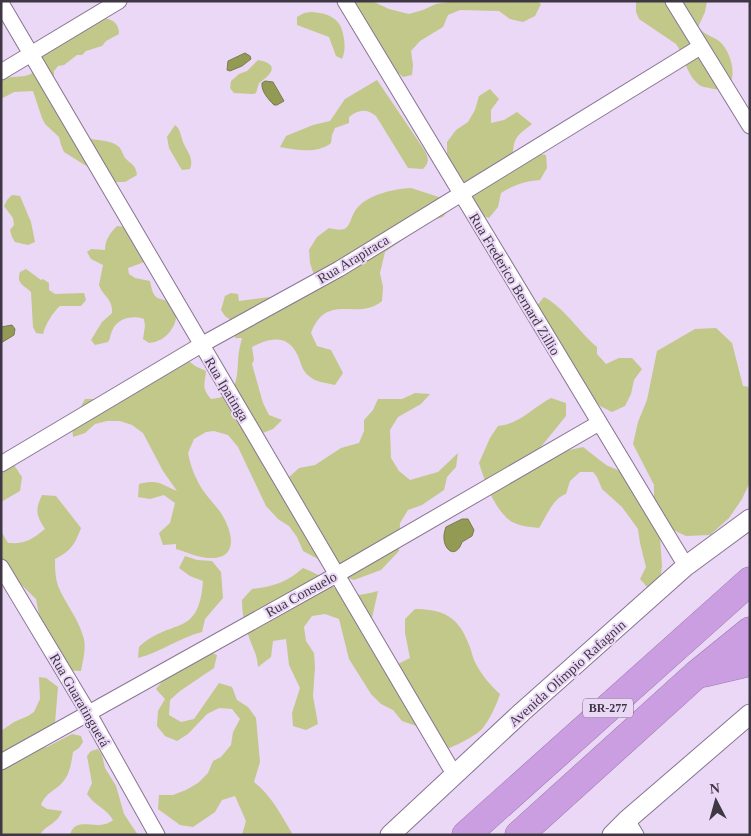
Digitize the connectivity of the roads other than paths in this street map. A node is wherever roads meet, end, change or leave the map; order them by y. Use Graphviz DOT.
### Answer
graph roads {
  1 [pos="119,1"];
  2 [pos="345,1"];
  3 [pos="673,1"];
  4 [pos="1,2"];
  5 [pos="700,47"];
  6 [pos="31,54"];
  7 [pos="1,72"];
  8 [pos="750,126"];
  9 [pos="461,194"];
  10 [pos="201,345"];
  11 [pos="599,423"];
  12 [pos="1,464"];
  13 [pos="750,519"];
  14 [pos="686,566"];
  15 [pos="1,567"];
  16 [pos="338,574"];
  17 [pos="750,581"];
  18 [pos="750,631"];
  19 [pos="750,662"];
  20 [pos="697,674"];
  21 [pos="88,712"];
  22 [pos="750,714"];
  23 [pos="1,762"];
  24 [pos="454,774"];
  25 [pos="631,827"];
  26 [pos="157,835"];
  27 [pos="390,835"];
  28 [pos="466,835"];
  29 [pos="518,835"];
  30 [pos="612,835"];
  1 -- 6 [label="street"];
  2 -- 9 [label="street, Rua Frederico Bernard Zillio"];
  3 -- 5 [label="street"];
  4 -- 6 [label="street, Rua Ipatinga"];
  5 -- 8 [label="street"];
  5 -- 9 [label="street, Rua Arapiraca"];
  6 -- 7 [label="street"];
  6 -- 10 [label="street, Rua Ipatinga"];
  9 -- 10 [label="street, Rua Arapiraca"];
  9 -- 11 [label="street, Rua Frederico Bernard Zillio"];
  10 -- 12 [label="street, Rua Arapiraca"];
  10 -- 16 [label="street, Rua Ipatinga"];
  11 -- 14 [label="street, Rua Frederico Bernard Zillio"];
  11 -- 16 [label="street, Rua Consuelo"];
  13 -- 14 [label="street, Avenida Olímpio Rafagnin"];
  14 -- 24 [label="street, Avenida Olímpio Rafagnin"];
  15 -- 21 [label="street, Rua Guaratinguetá"];
  16 -- 21 [label="street, Rua Consuelo"];
  16 -- 24 [label="street, Rua Ipatinga"];
  17 -- 28 [label="highway, BR-277"];
  18 -- 20 [label="highway, BR-277"];
  19 -- 20 [label="highway"];
  20 -- 29 [label="highway, BR-277"];
  21 -- 23 [label="street, Rua Consuelo"];
  21 -- 26 [label="street, Rua Guaratinguetá"];
  22 -- 25 [label="street"];
  24 -- 27 [label="street, Avenida Olímpio Rafagnin"];
  25 -- 30 [label="street"];
}
